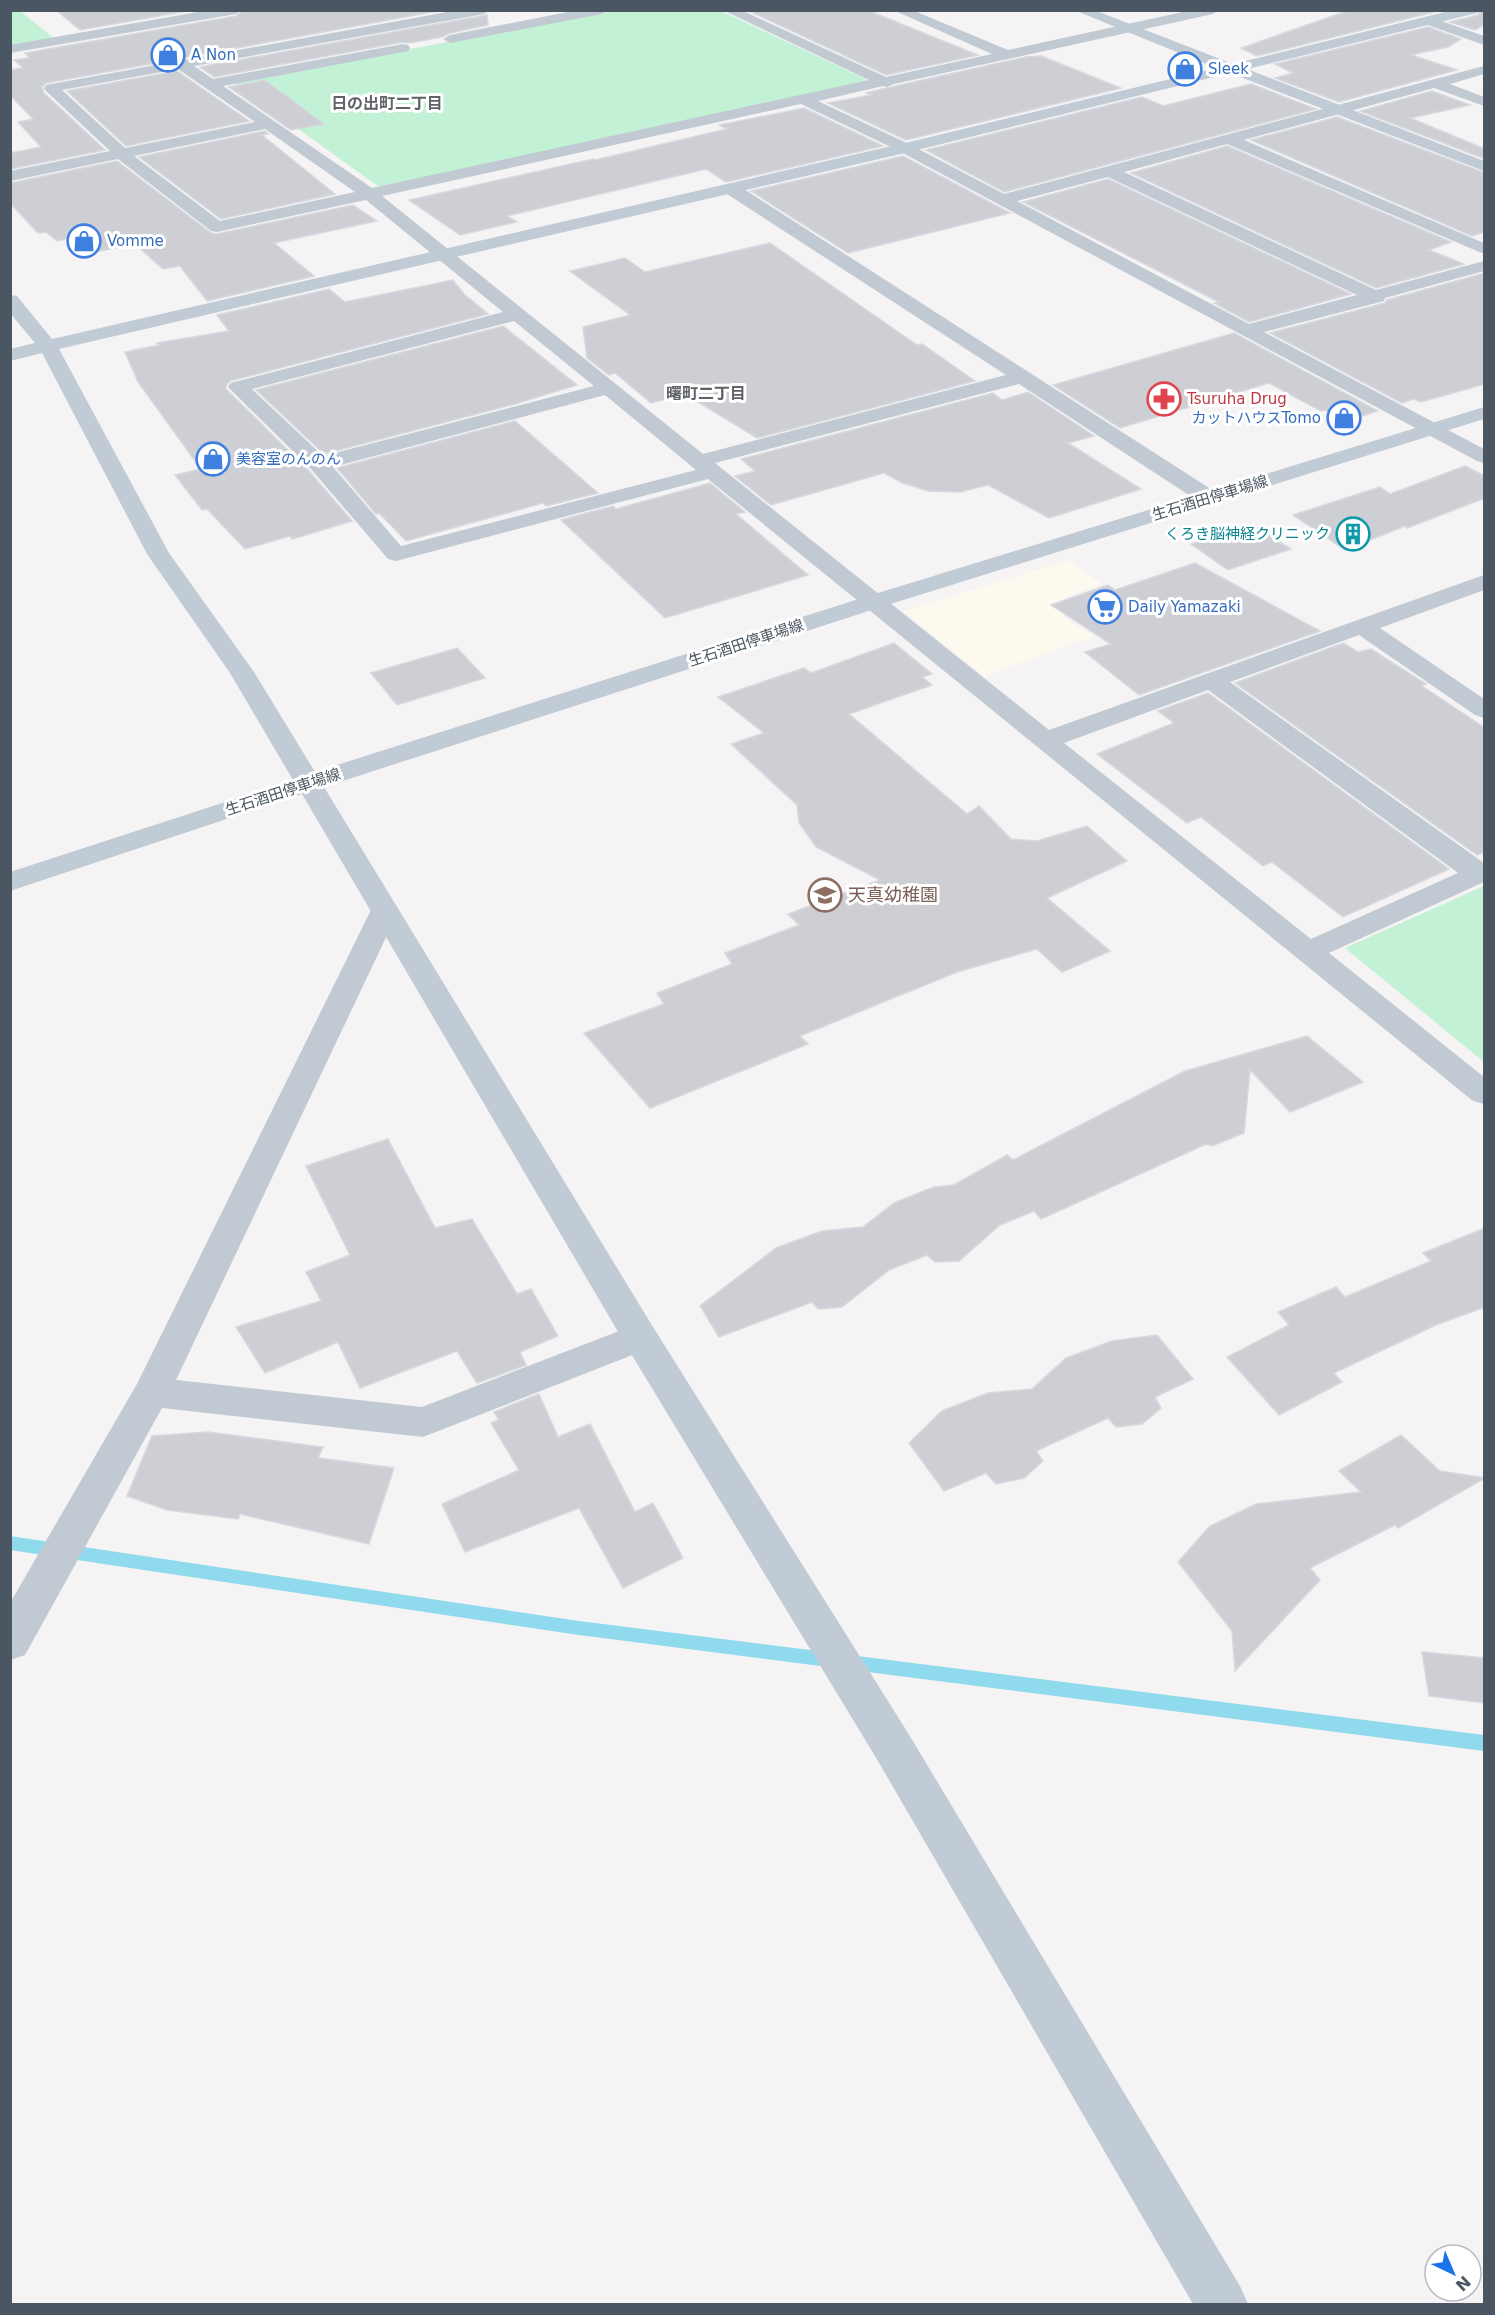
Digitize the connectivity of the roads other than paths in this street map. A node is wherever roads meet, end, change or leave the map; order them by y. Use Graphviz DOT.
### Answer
graph roads {
  1 [pos="236,10"];
  2 [pos="484,10"];
  3 [pos="602,10"];
  4 [pos="729,10"];
  5 [pos="899,10"];
  6 [pos="1080,10"];
  7 [pos="1213,10"];
  8 [pos="1472,10"];
  9 [pos="1430,21"];
  10 [pos="1129,29"];
  11 [pos="441,41"];
  12 [pos="1485,41"];
  13 [pos="418,45"];
  14 [pos="10,49"];
  15 [pos="1009,56"];
  16 [pos="181,64"];
  17 [pos="1234,70"];
  18 [pos="1485,70"];
  19 [pos="887,83"];
  20 [pos="210,84"];
  21 [pos="1434,84"];
  22 [pos="806,100"];
  23 [pos="1485,102"];
  24 [pos="1337,110"];
  25 [pos="268,124"];
  26 [pos="1229,139"];
  27 [pos="904,148"];
  28 [pos="122,154"];
  29 [pos="1485,166"];
  30 [pos="1111,172"];
  31 [pos="10,176"];
  32 [pos="730,188"];
  33 [pos="369,194"];
  34 [pos="1002,200"];
  35 [pos="1485,249"];
  36 [pos="443,253"];
  37 [pos="1485,266"];
  38 [pos="1377,297"];
  39 [pos="10,300"];
  40 [pos="518,314"];
  41 [pos="1248,330"];
  42 [pos="48,347"];
  43 [pos="10,356"];
  44 [pos="1023,377"];
  45 [pos="609,388"];
  46 [pos="1485,413"];
  47 [pos="1434,429"];
  48 [pos="1485,457"];
  49 [pos="319,464"];
  50 [pos="706,467"];
  51 [pos="1209,498"];
  52 [pos="1485,582"];
  53 [pos="873,602"];
  54 [pos="1362,626"];
  55 [pos="1212,681"];
  56 [pos="1485,710"];
  57 [pos="1047,740"];
  58 [pos="308,784"];
  59 [pos="1482,874"];
  60 [pos="10,882"];
  61 [pos="385,910"];
  62 [pos="1309,951"];
  63 [pos="1485,1093"];
  64 [pos="640,1337"];
  65 [pos="152,1392"];
  66 [pos="10,1641"];
  67 [pos="1222,2304"];
  1 -- 14 [label="street"];
  2 -- 16 [label="street"];
  3 -- 11 [label="street"];
  4 -- 19 [label="street"];
  5 -- 15 [label="street"];
  6 -- 10 [label="street"];
  7 -- 10 [label="street"];
  8 -- 9 [label="street"];
  9 -- 12 [label="street"];
  9 -- 17 [label="street"];
  10 -- 15 [label="street"];
  10 -- 17 [label="street"];
  13 -- 20 [label="street"];
  15 -- 19 [label="street"];
  16 -- 20 [label="street"];
  16 -- 28 [label="street"];
  17 -- 24 [label="street"];
  17 -- 27 [label="street"];
  18 -- 21 [label="street"];
  19 -- 22 [label="street"];
  20 -- 25 [label="street"];
  21 -- 23 [label="street"];
  21 -- 24 [label="street"];
  22 -- 27 [label="street"];
  22 -- 33 [label="street"];
  24 -- 26 [label="street"];
  24 -- 29 [label="street"];
  25 -- 28 [label="street"];
  25 -- 33 [label="street"];
  26 -- 30 [label="street"];
  26 -- 35 [label="street"];
  27 -- 32 [label="street"];
  27 -- 34 [label="street"];
  28 -- 31 [label="street"];
  28 -- 33 [label="street"];
  30 -- 34 [label="street"];
  30 -- 38 [label="street"];
  32 -- 36 [label="street"];
  32 -- 44 [label="street"];
  33 -- 36 [label="street"];
  34 -- 41 [label="street"];
  36 -- 40 [label="street"];
  36 -- 42 [label="street"];
  37 -- 38 [label="street"];
  38 -- 41 [label="street"];
  39 -- 42 [label="street"];
  40 -- 45 [label="street"];
  40 -- 49 [label="street"];
  41 -- 47 [label="street"];
  42 -- 43 [label="street"];
  42 -- 58 [label="street"];
  44 -- 50 [label="street"];
  44 -- 51 [label="street"];
  45 -- 49 [label="street"];
  45 -- 50 [label="street"];
  46 -- 47 [label="street, 生石酒田停車場線"];
  47 -- 48 [label="street"];
  47 -- 51 [label="street, 生石酒田停車場線"];
  49 -- 50 [label="street"];
  50 -- 53 [label="street"];
  51 -- 53 [label="street, 生石酒田停車場線"];
  52 -- 54 [label="street"];
  53 -- 57 [label="street"];
  53 -- 58 [label="street, 生石酒田停車場線"];
  54 -- 55 [label="street"];
  54 -- 56 [label="street"];
  55 -- 57 [label="street"];
  55 -- 59 [label="street"];
  57 -- 62 [label="street"];
  58 -- 60 [label="street, 生石酒田停車場線"];
  58 -- 61 [label="street"];
  59 -- 62 [label="street"];
  61 -- 64 [label="street"];
  61 -- 65 [label="street"];
  62 -- 63 [label="street"];
  64 -- 65 [label="street"];
  64 -- 67 [label="street"];
  65 -- 66 [label="street"];
}
